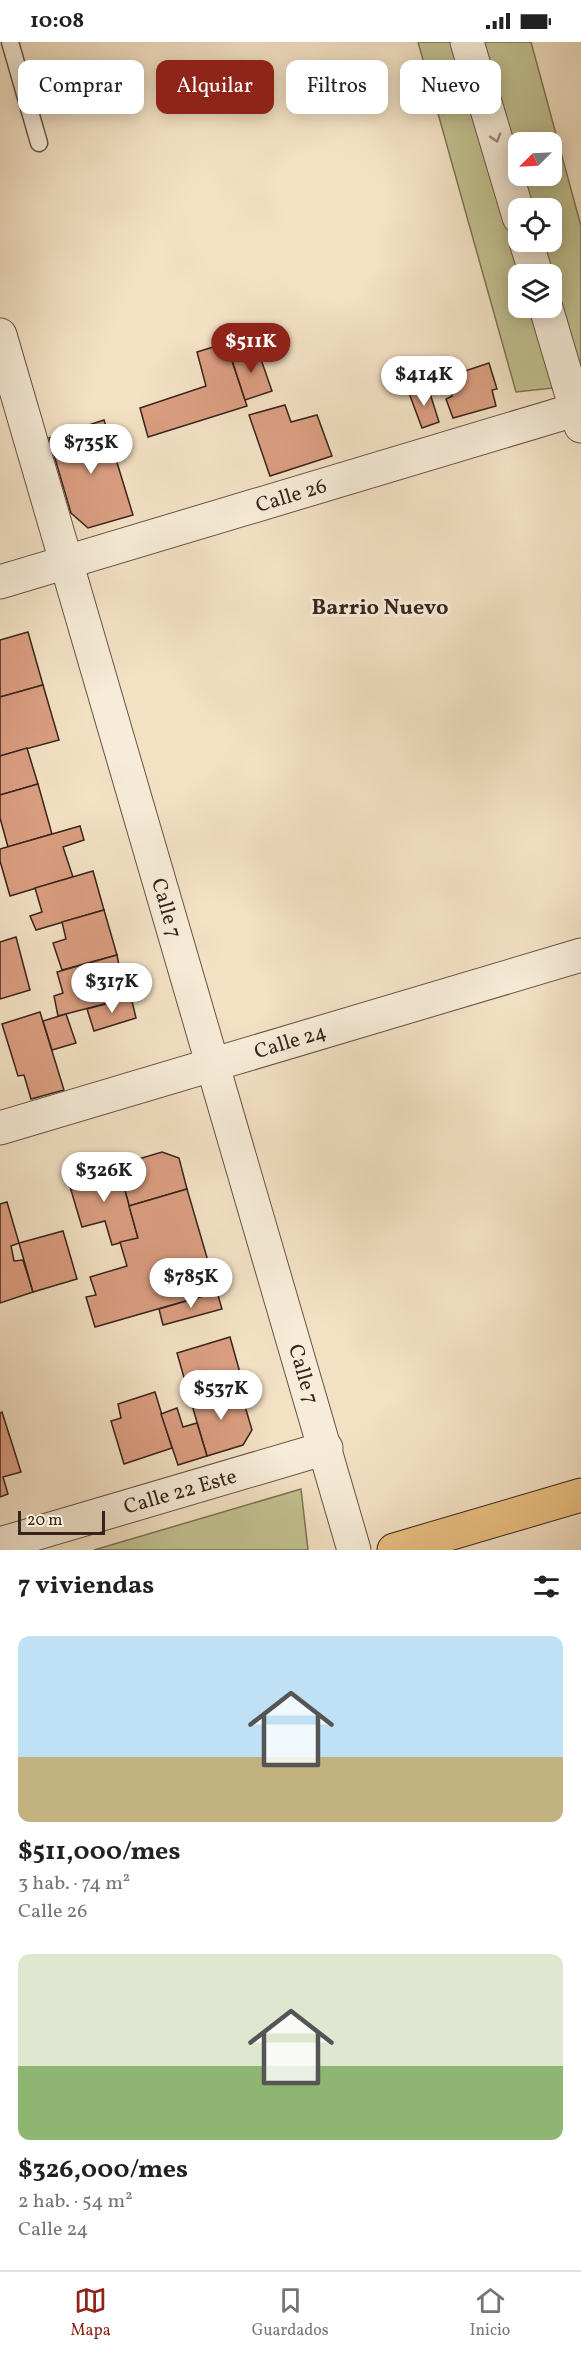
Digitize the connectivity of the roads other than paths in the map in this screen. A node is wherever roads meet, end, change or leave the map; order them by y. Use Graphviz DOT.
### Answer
graph roads {
  1 [pos="10,42"];
  2 [pos="467,42"];
  3 [pos="39,143"];
  4 [pos="513,198"];
  5 [pos="549,318"];
  6 [pos="0,335"];
  7 [pos="579,415"];
  8 [pos="67,562"];
  9 [pos="0,582"];
  10 [pos="581,955"];
  11 [pos="212,1064"];
  12 [pos="0,1128"];
  13 [pos="326,1448"];
  14 [pos="581,1494"];
  15 [pos="0,1544"];
  16 [pos="354,1550"];
  17 [pos="394,1550"];
  1 -- 3 [label="lane"];
  2 -- 4 [label="street, one-way"];
  5 -- 7 [label="street"];
  6 -- 8 [label="street, Calle 7"];
  7 -- 8 [label="street, Calle 26"];
  8 -- 9 [label="street, Calle 26"];
  8 -- 11 [label="street, Calle 7"];
  10 -- 11 [label="street, Calle 24"];
  11 -- 12 [label="street, Calle 24"];
  11 -- 13 [label="street, Calle 7"];
  13 -- 15 [label="street, Calle 22 Este"];
  13 -- 16 [label="street, Calle 7"];
  14 -- 17 [label="highway"];
}
